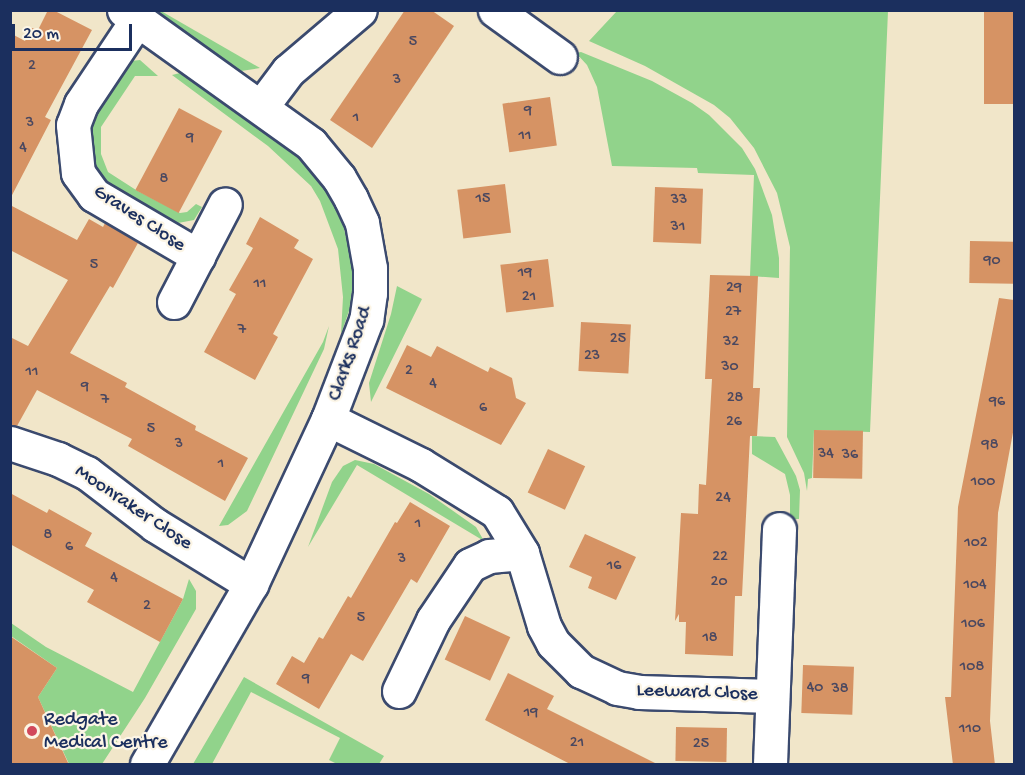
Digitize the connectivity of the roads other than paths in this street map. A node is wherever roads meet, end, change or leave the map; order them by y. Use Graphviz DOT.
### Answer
graph roads {
  1 [pos="360,10"];
  2 [pos="495,10"];
  3 [pos="130,15"];
  4 [pos="560,57"];
  5 [pos="261,107"];
  6 [pos="225,204"];
  7 [pos="198,256"];
  8 [pos="174,302"];
  9 [pos="328,420"];
  10 [pos="10,443"];
  11 [pos="779,529"];
  12 [pos="522,553"];
  13 [pos="251,584"];
  14 [pos="399,691"];
  15 [pos="772,696"];
  16 [pos="147,765"];
  17 [pos="770,765"];
  1 -- 5 [label="street"];
  2 -- 4 [label="street"];
  3 -- 5 [label="street, Clarks Road"];
  3 -- 7 [label="street, Graves Close"];
  5 -- 9 [label="street, Clarks Road"];
  6 -- 7 [label="street, Graves Close"];
  7 -- 8 [label="street, Graves Close"];
  9 -- 12 [label="street, Leeward Close"];
  9 -- 13 [label="street, Clarks Road"];
  10 -- 13 [label="street, Moonraker Close"];
  11 -- 15 [label="street, Leeward Close"];
  12 -- 14 [label="street"];
  12 -- 15 [label="street, Leeward Close"];
  13 -- 16 [label="street, Clarks Road"];
  15 -- 17 [label="street, Leeward Close"];
}
